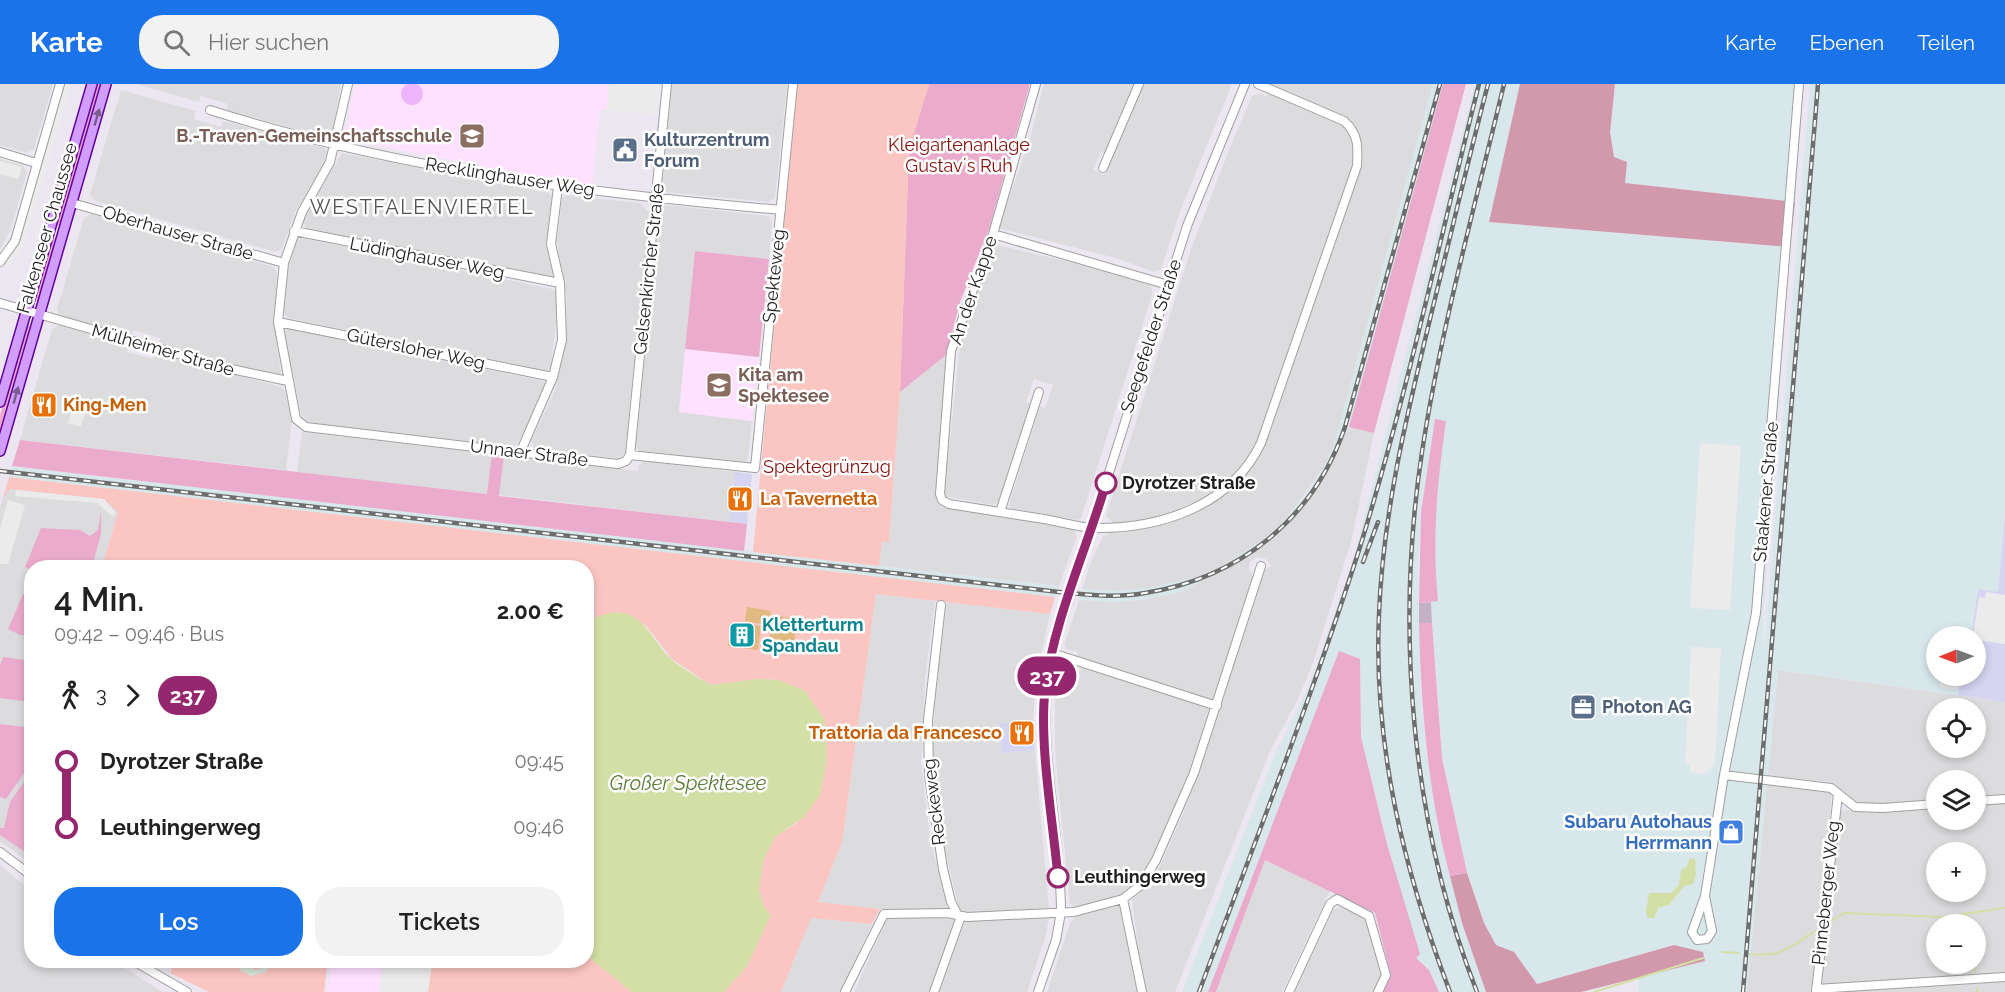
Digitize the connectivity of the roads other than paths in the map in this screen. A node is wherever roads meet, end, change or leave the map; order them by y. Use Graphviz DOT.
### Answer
graph roads {
  1 [pos="60,84"];
  2 [pos="92,84"];
  3 [pos="106,84"];
  4 [pos="348,84"];
  5 [pos="667,84"];
  6 [pos="793,84"];
  7 [pos="1036,84"];
  8 [pos="1139,84"];
  9 [pos="1245,84"];
  10 [pos="1258,84"];
  11 [pos="1799,84"];
  12 [pos="210,110"];
  13 [pos="335,144"];
  14 [pos="0,152"];
  15 [pos="36,163"];
  16 [pos="1103,168"];
  17 [pos="558,187"];
  18 [pos="656,198"];
  19 [pos="72,203"];
  20 [pos="781,210"];
  21 [pos="294,231"];
  22 [pos="993,234"];
  23 [pos="0,262"];
  24 [pos="284,263"];
  25 [pos="560,284"];
  26 [pos="1168,285"];
  27 [pos="0,303"];
  28 [pos="26,311"];
  29 [pos="39,315"];
  30 [pos="278,322"];
  31 [pos="554,377"];
  32 [pos="288,381"];
  33 [pos="1039,392"];
  34 [pos="0,402"];
  35 [pos="0,451"];
  36 [pos="520,453"];
  37 [pos="630,455"];
  38 [pos="755,468"];
  39 [pos="1000,512"];
  40 [pos="1092,528"];
  41 [pos="1261,566"];
  42 [pos="940,605"];
  43 [pos="1052,653"];
  44 [pos="1217,706"];
  45 [pos="1724,775"];
  46 [pos="1838,794"];
  47 [pos="2005,799"];
  48 [pos="1986,800"];
  49 [pos="1926,805"];
  50 [pos="0,852"];
  51 [pos="24,870"];
  52 [pos="1705,896"];
  53 [pos="1123,899"];
  54 [pos="1061,912"];
  55 [pos="959,916"];
  56 [pos="146,968"];
  57 [pos="2005,977"];
  58 [pos="1816,990"];
  59 [pos="188,992"];
  60 [pos="845,992"];
  61 [pos="934,992"];
  62 [pos="1038,992"];
  63 [pos="1142,992"];
  64 [pos="1289,992"];
  65 [pos="1378,992"];
  1 -- 15 [label="street"];
  2 -- 28 [label="main road, Falkenseer Chaussee"];
  19 -- 3 [label="main road, Falkenseer Chaussee, one-way"];
  4 -- 13 [label="street"];
  5 -- 18 [label="street, Gelsenkircher Straße"];
  6 -- 20 [label="street, Spekteweg"];
  7 -- 22 [label="street, An der Kappe"];
  8 -- 16 [label="street"];
  9 -- 26 [label="street, Seegefelder Straße"];
  10 -- 40 [label="street"];
  11 -- 45 [label="street, Staakener Straße"];
  12 -- 13 [label="street, Recklinghauser Weg"];
  13 -- 17 [label="street, Recklinghauser Weg"];
  13 -- 21 [label="street"];
  14 -- 15 [label="street"];
  15 -- 23 [label="street"];
  17 -- 18 [label="street, Recklinghauser Weg"];
  17 -- 25 [label="street"];
  18 -- 20 [label="street, Recklinghauser Weg"];
  18 -- 37 [label="street, Gelsenkircher Straße"];
  19 -- 24 [label="street, Oberhauser Straße"];
  19 -- 29 [label="main road, Falkenseer Chaussee"];
  20 -- 38 [label="street, Spekteweg"];
  21 -- 24 [label="street"];
  21 -- 25 [label="street, Lüdinghauser Weg"];
  22 -- 26 [label="street"];
  22 -- 39 [label="street, An der Kappe"];
  24 -- 30 [label="street"];
  25 -- 31 [label="street"];
  26 -- 40 [label="street, Seegefelder Straße"];
  27 -- 28 [label="street, Mülheimer Straße"];
  28 -- 29 [label="street, Mülheimer Straße"];
  28 -- 34 [label="main road, Falkenseer Chaussee"];
  29 -- 32 [label="street, Mülheimer Straße"];
  35 -- 29 [label="main road, Falkenseer Chaussee, one-way"];
  30 -- 31 [label="street, Gütersloher Weg"];
  30 -- 32 [label="street"];
  31 -- 36 [label="street"];
  32 -- 36 [label="street, Unnaer Straße"];
  33 -- 39 [label="street"];
  36 -- 37 [label="street, Unnaer Straße"];
  37 -- 38 [label="street, Unnaer Straße"];
  39 -- 40 [label="street"];
  40 -- 43 [label="street, Seegefelder Straße"];
  41 -- 44 [label="street"];
  42 -- 55 [label="street, Reckeweg"];
  43 -- 44 [label="street"];
  43 -- 54 [label="street, Seegefelder Straße"];
  44 -- 53 [label="street"];
  45 -- 46 [label="street"];
  45 -- 52 [label="street, Staakener Straße"];
  46 -- 49 [label="street"];
  46 -- 58 [label="street, Pinneberger Weg"];
  47 -- 48 [label="street"];
  50 -- 51 [label="street"];
  52 -- 52 [label="street, Staakener Straße"];
  53 -- 54 [label="street"];
  53 -- 63 [label="street"];
  54 -- 55 [label="street"];
  54 -- 62 [label="street, Seegefelder Straße"];
  55 -- 60 [label="street"];
  55 -- 61 [label="street"];
  56 -- 59 [label="street"];
  57 -- 58 [label="street"];
  64 -- 65 [label="street"];
}
